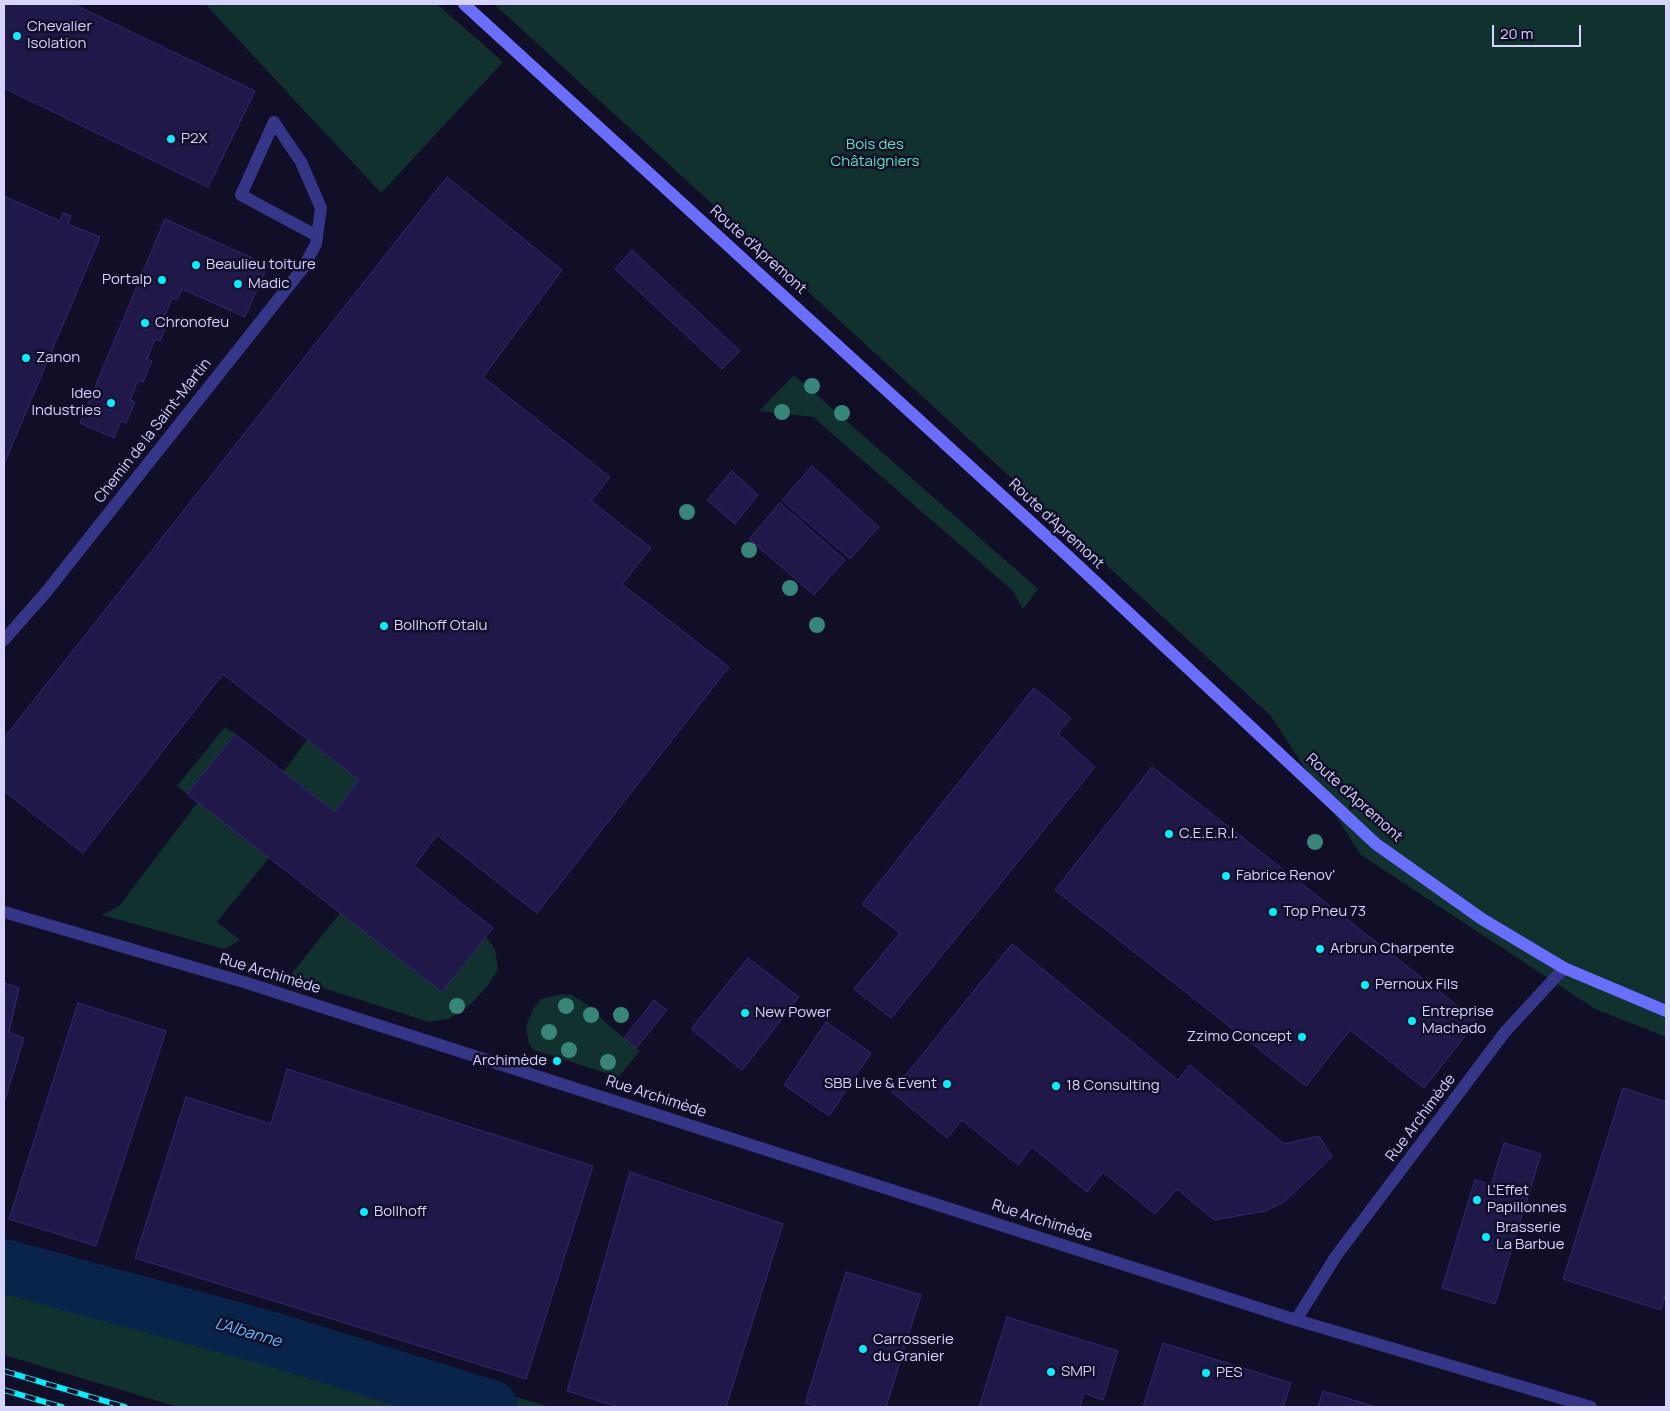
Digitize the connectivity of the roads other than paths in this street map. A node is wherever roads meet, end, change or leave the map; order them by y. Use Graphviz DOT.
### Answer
graph roads {
  1 [pos="464,4"];
  2 [pos="317,236"];
  3 [pos="4,640"];
  4 [pos="4,912"];
  5 [pos="1564,968"];
  6 [pos="1666,1011"];
  7 [pos="1296,1320"];
  8 [pos="1591,1407"];
  1 -- 5 [label="main road, Route d'Apremont"];
  2 -- 2 [label="street, Chemin de la Saint-Martin"];
  2 -- 3 [label="street, Chemin de la Saint-Martin"];
  4 -- 7 [label="street, Rue Archimède"];
  5 -- 6 [label="main road, Route d'Apremont"];
  5 -- 7 [label="street, Rue Archimède"];
  7 -- 8 [label="street, Rue Archimède"];
}
